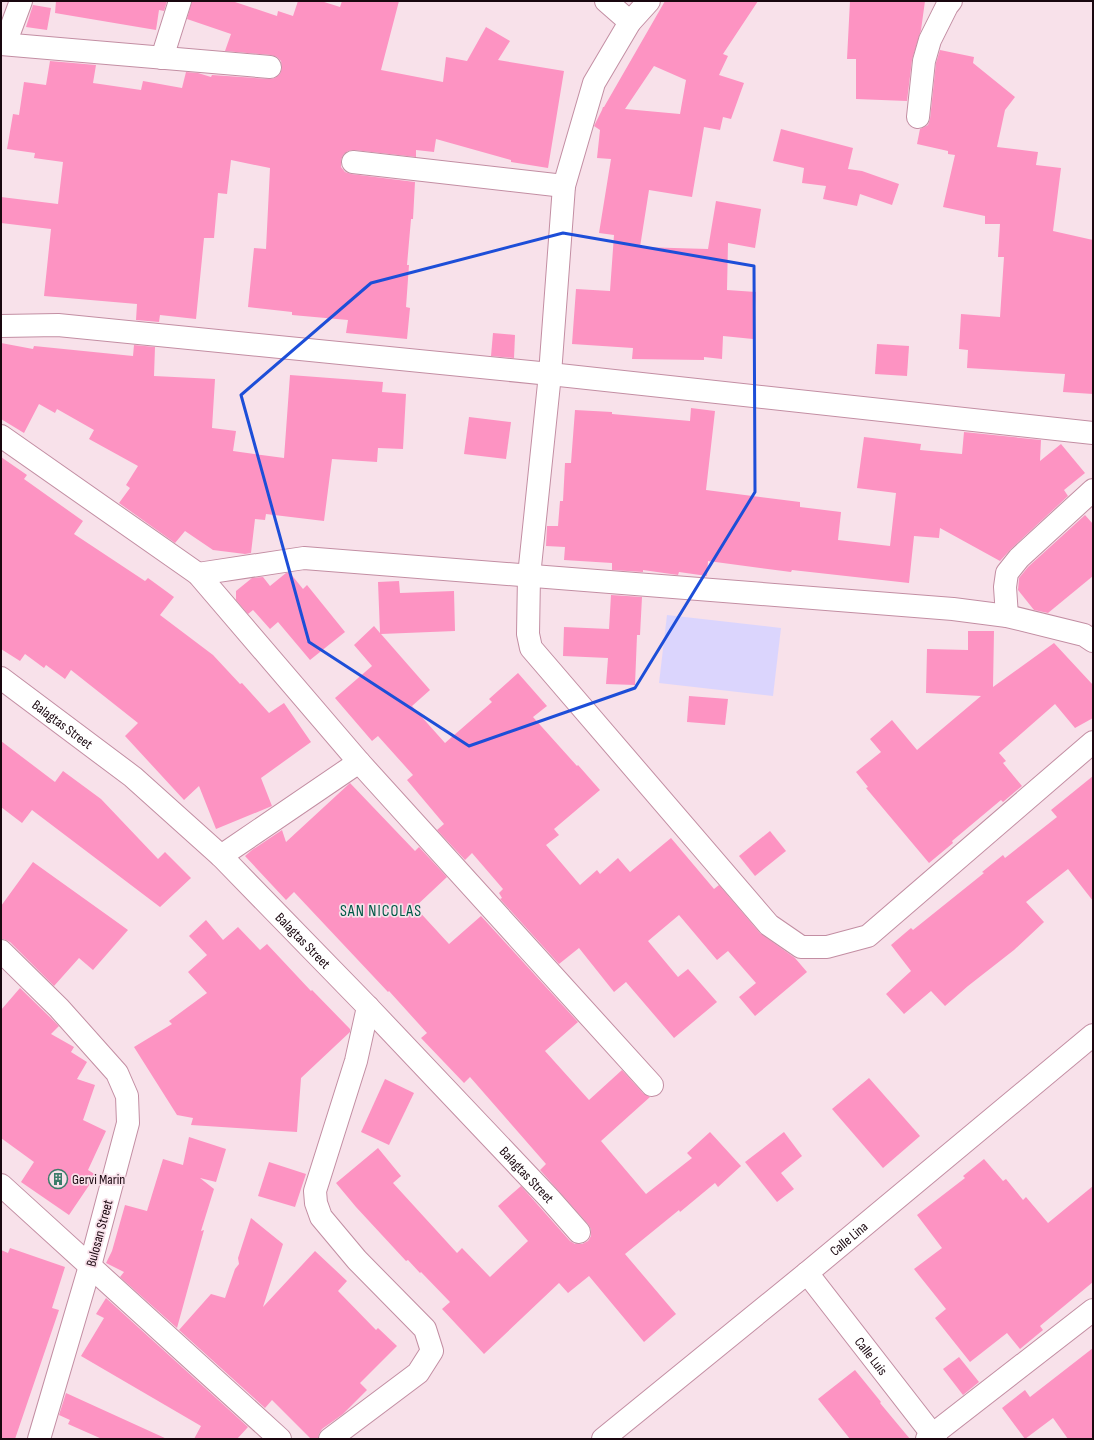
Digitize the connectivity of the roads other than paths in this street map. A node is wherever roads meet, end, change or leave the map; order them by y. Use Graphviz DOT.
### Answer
graph roads {
  1 [pos="21,1"];
  2 [pos="180,1"];
  3 [pos="606,1"];
  4 [pos="649,1"];
  5 [pos="951,1"];
  6 [pos="630,22"];
  7 [pos="3,44"];
  8 [pos="162,58"];
  9 [pos="270,67"];
  10 [pos="918,117"];
  11 [pos="353,162"];
  12 [pos="564,186"];
  13 [pos="1,326"];
  14 [pos="550,374"];
  15 [pos="1093,433"];
  16 [pos="1,436"];
  17 [pos="1093,490"];
  18 [pos="198,574"];
  19 [pos="530,576"];
  20 [pos="1007,616"];
  21 [pos="1093,641"];
  22 [pos="1,678"];
  23 [pos="1093,742"];
  24 [pos="359,762"];
  25 [pos="221,856"];
  26 [pos="1,951"];
  27 [pos="368,1007"];
  28 [pos="1093,1035"];
  29 [pos="652,1085"];
  30 [pos="1,1185"];
  31 [pos="579,1232"];
  32 [pos="90,1266"];
  33 [pos="807,1273"];
  34 [pos="1093,1310"];
  35 [pos="931,1438"];
  36 [pos="39,1439"];
  37 [pos="280,1439"];
  38 [pos="330,1439"];
  39 [pos="603,1439"];
  1 -- 7 [label="street"];
  2 -- 8 [label="street"];
  3 -- 6 [label="street"];
  4 -- 6 [label="street"];
  5 -- 10 [label="street"];
  6 -- 12 [label="street"];
  7 -- 8 [label="street"];
  8 -- 9 [label="street"];
  11 -- 12 [label="street"];
  12 -- 14 [label="street"];
  13 -- 14 [label="street"];
  14 -- 15 [label="street"];
  14 -- 19 [label="street"];
  16 -- 18 [label="street"];
  17 -- 20 [label="street"];
  18 -- 19 [label="street"];
  18 -- 24 [label="street"];
  19 -- 20 [label="street"];
  19 -- 23 [label="street"];
  20 -- 21 [label="street"];
  22 -- 25 [label="street, Balagtas Street"];
  24 -- 25 [label="street"];
  24 -- 29 [label="street"];
  25 -- 27 [label="street, Balagtas Street"];
  26 -- 32 [label="street, Bulosan Street"];
  27 -- 31 [label="street, Balagtas Street"];
  27 -- 38 [label="street"];
  28 -- 33 [label="street, Calle Lina"];
  30 -- 32 [label="street"];
  32 -- 36 [label="street, Bulosan Street"];
  32 -- 37 [label="street"];
  33 -- 35 [label="street, Calle Luis"];
  33 -- 39 [label="street, Calle Lina"];
  34 -- 35 [label="street"];
}
